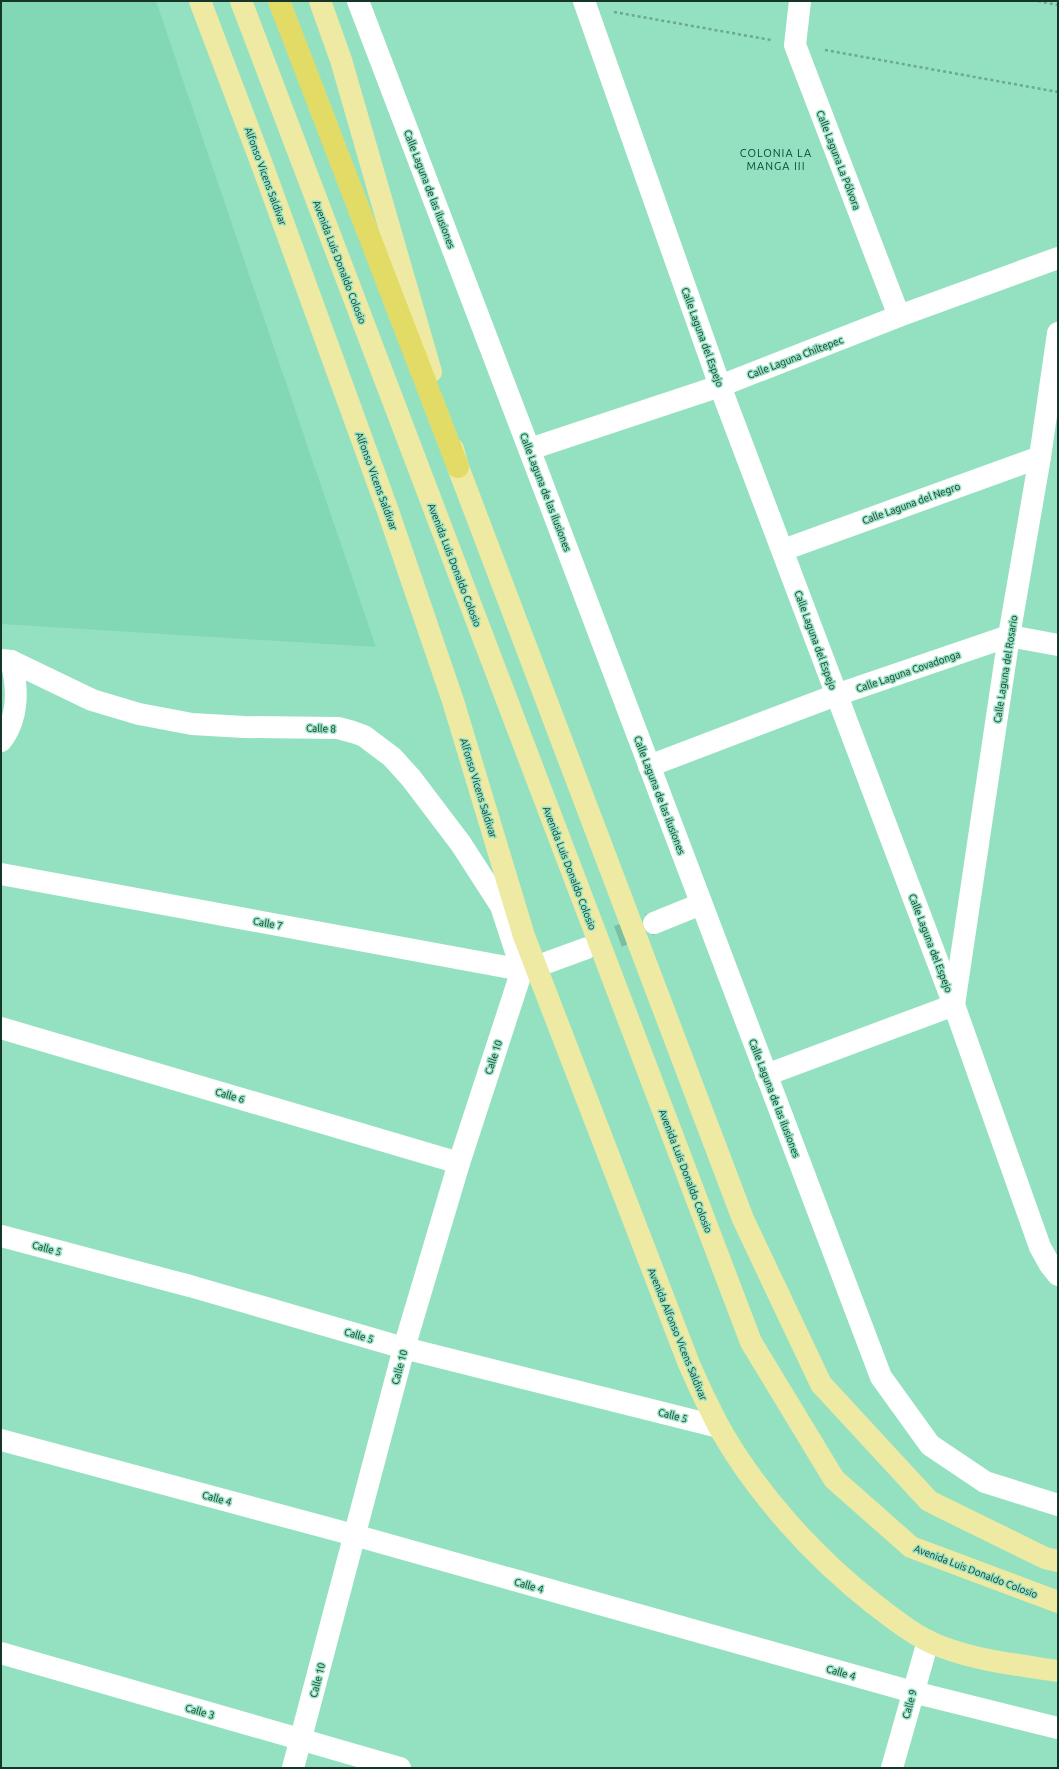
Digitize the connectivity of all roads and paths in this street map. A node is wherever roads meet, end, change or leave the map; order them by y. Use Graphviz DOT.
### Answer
graph roads {
  1 [pos="200,1"];
  2 [pos="241,1"];
  3 [pos="279,1"];
  4 [pos="320,1"];
  5 [pos="358,1"];
  6 [pos="584,1"];
  7 [pos="800,1"];
  8 [pos="1038,1"];
  9 [pos="1058,5"];
  10 [pos="1058,258"];
  11 [pos="899,316"];
  12 [pos="1058,333"];
  13 [pos="720,386"];
  14 [pos="530,449"];
  15 [pos="1040,456"];
  16 [pos="458,467"];
  17 [pos="783,550"];
  18 [pos="1010,636"];
  19 [pos="1058,645"];
  20 [pos="6,660"];
  21 [pos="836,696"];
  22 [pos="1,740"];
  23 [pos="649,766"];
  24 [pos="1,874"];
  25 [pos="702,904"];
  26 [pos="654,923"];
  27 [pos="586,948"];
  28 [pos="529,968"];
  29 [pos="954,1005"];
  30 [pos="1,1028"];
  31 [pos="766,1075"];
  32 [pos="459,1163"];
  33 [pos="1,1236"];
  34 [pos="1058,1275"];
  35 [pos="404,1348"];
  36 [pos="719,1427"];
  37 [pos="1,1440"];
  38 [pos="1058,1505"];
  39 [pos="354,1536"];
  40 [pos="1058,1560"];
  41 [pos="1058,1602"];
  42 [pos="928,1641"];
  43 [pos="1,1653"];
  44 [pos="1058,1671"];
  45 [pos="913,1692"];
  46 [pos="1058,1728"];
  47 [pos="302,1740"];
  48 [pos="293,1768"];
  49 [pos="400,1768"];
  50 [pos="892,1768"];
  1 -- 28 [label="main road, Alfonso Vicens Saldivar"];
  2 -- 41 [label="main road, Avenida Luis Donaldo Colosio"];
  3 -- 16 [label="highway"];
  4 -- 16 [label="main road"];
  5 -- 14 [label="street, Calle Laguna de las ilusiones"];
  6 -- 13 [label="street, Calle Laguna del Espejo"];
  7 -- 11 [label="street, Calle Laguna La Pólvora"];
  8 -- 9 [label="path"];
  10 -- 11 [label="street, Calle Laguna Chiltepec"];
  11 -- 13 [label="street, Calle Laguna Chiltepec"];
  12 -- 15 [label="street, Calle Laguna del Rosario"];
  13 -- 14 [label="street, Calle Laguna Chiltepec"];
  13 -- 17 [label="street, Calle Laguna del Espejo"];
  14 -- 23 [label="street, Calle Laguna de las ilusiones"];
  15 -- 17 [label="street, Calle Laguna del Negro"];
  15 -- 18 [label="street, Calle Laguna del Rosario"];
  16 -- 40 [label="main road"];
  17 -- 21 [label="street, Calle Laguna del Espejo"];
  18 -- 19 [label="street, Calle Laguna Covadonga"];
  18 -- 21 [label="street, Calle Laguna Covadonga"];
  18 -- 29 [label="street, Calle Laguna del Rosario"];
  20 -- 22 [label="street"];
  20 -- 28 [label="street, Calle 8"];
  21 -- 23 [label="street, Calle Laguna Covadonga"];
  21 -- 29 [label="street, Calle Laguna del Espejo"];
  23 -- 25 [label="street, Calle Laguna de las ilusiones"];
  24 -- 28 [label="street, Calle 7"];
  25 -- 26 [label="street"];
  25 -- 31 [label="street, Calle Laguna de las ilusiones"];
  27 -- 28 [label="street"];
  28 -- 32 [label="street, Calle 10"];
  28 -- 36 [label="main road, Avenida Alfonso Vicens Saldivar"];
  29 -- 31 [label="street"];
  29 -- 34 [label="street, Calle Laguna del Espejo"];
  30 -- 32 [label="street, Calle 6"];
  31 -- 38 [label="street, Calle Laguna de las ilusiones"];
  32 -- 35 [label="street, Calle 10"];
  33 -- 35 [label="street, Calle 5"];
  35 -- 36 [label="street, Calle 5"];
  35 -- 39 [label="street, Calle 10"];
  36 -- 42 [label="main road, Avenida Alfonso Vicens Saldivar"];
  37 -- 39 [label="street, Calle 4"];
  39 -- 45 [label="street, Calle 4"];
  39 -- 47 [label="street, Calle 10"];
  42 -- 44 [label="main road, Avenida Alfonso Vicens Saldivar"];
  42 -- 45 [label="street, Calle 9"];
  43 -- 47 [label="street, Calle 3"];
  45 -- 46 [label="street, Calle 4"];
  45 -- 50 [label="street, Calle 9"];
  47 -- 48 [label="street, Calle 10"];
  47 -- 49 [label="street, Calle 3"];
}
